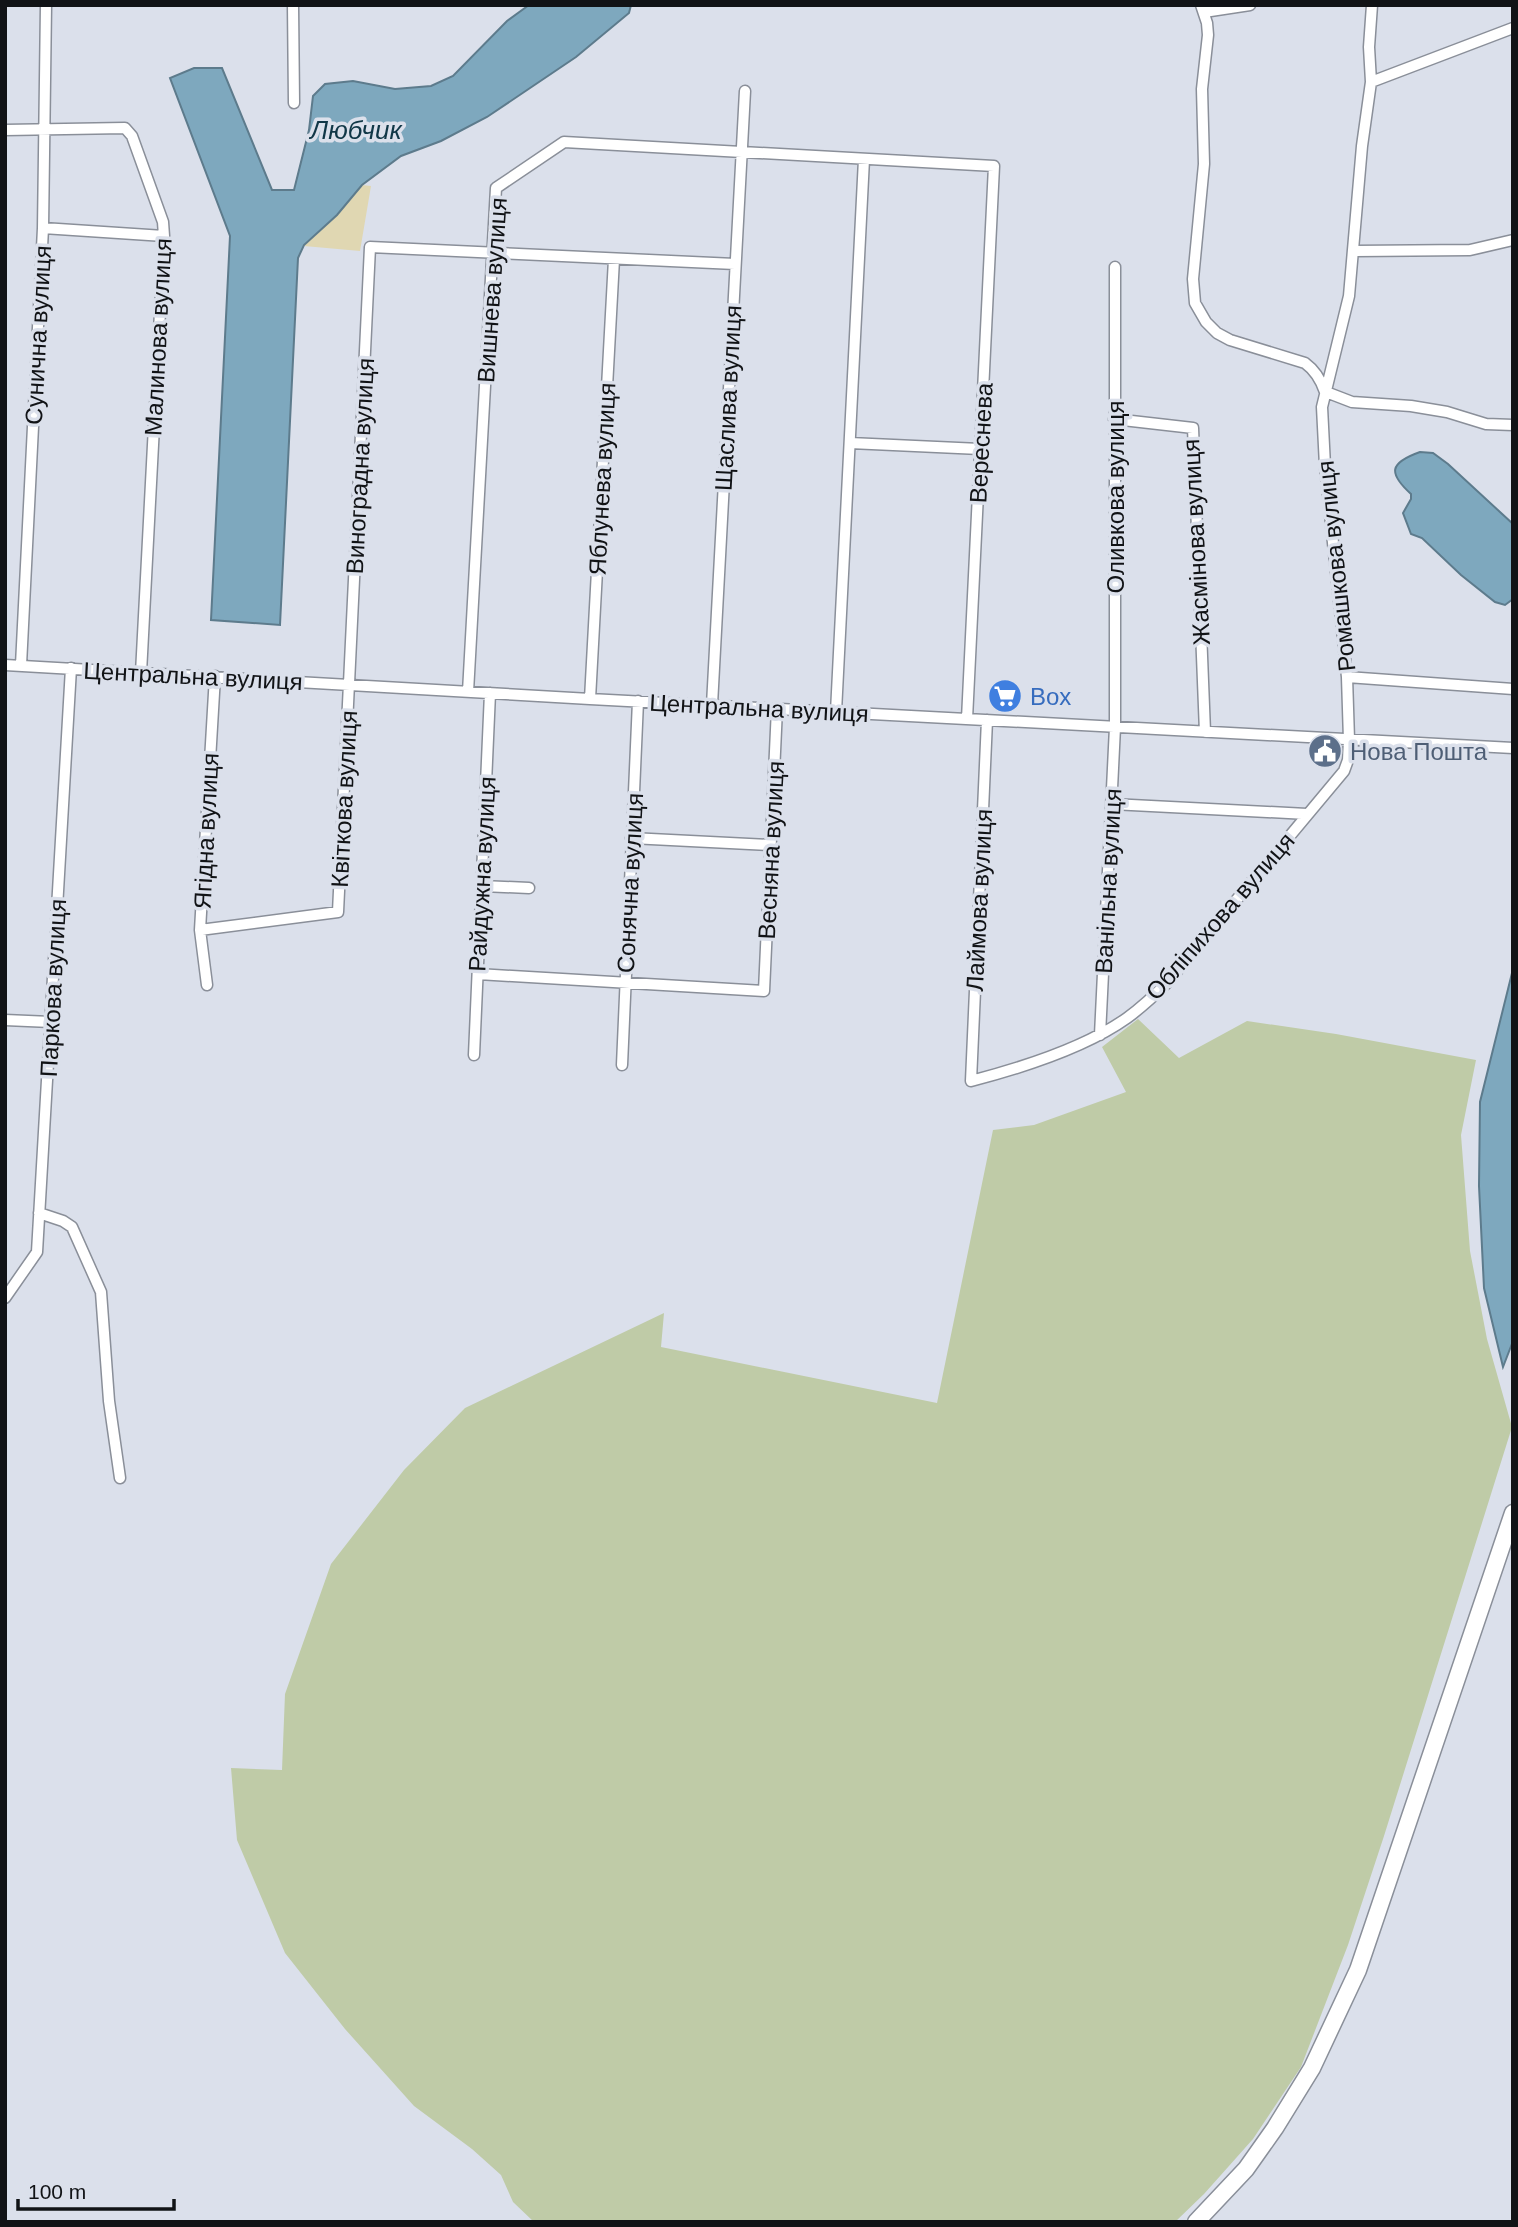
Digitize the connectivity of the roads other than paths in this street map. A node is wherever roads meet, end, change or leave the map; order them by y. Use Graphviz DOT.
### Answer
graph roads {
  1 [pos="46,5"];
  2 [pos="293,5"];
  3 [pos="1250,5"];
  4 [pos="1372,5"];
  5 [pos="1202,8"];
  6 [pos="1513,27"];
  7 [pos="1371,82"];
  8 [pos="745,91"];
  9 [pos="294,103"];
  10 [pos="5,130"];
  11 [pos="45,130"];
  12 [pos="741,152"];
  13 [pos="864,159"];
  14 [pos="994,166"];
  15 [pos="43,228"];
  16 [pos="164,236"];
  17 [pos="1513,240"];
  18 [pos="1355,251"];
  19 [pos="492,252"];
  20 [pos="614,259"];
  21 [pos="735,264"];
  22 [pos="1115,267"];
  23 [pos="1326,392"];
  24 [pos="1114,419"];
  25 [pos="1513,425"];
  26 [pos="850,443"];
  27 [pos="981,449"];
  28 [pos="5,665"];
  29 [pos="21,665"];
  30 [pos="71,668"];
  31 [pos="141,673"];
  32 [pos="215,676"];
  33 [pos="1347,677"];
  34 [pos="349,685"];
  35 [pos="1513,689"];
  36 [pos="468,692"];
  37 [pos="490,694"];
  38 [pos="590,699"];
  39 [pos="638,701"];
  40 [pos="712,705"];
  41 [pos="777,708"];
  42 [pos="836,712"];
  43 [pos="967,719"];
  44 [pos="987,720"];
  45 [pos="1115,727"];
  46 [pos="1205,732"];
  47 [pos="1349,740"];
  48 [pos="1513,748"];
  49 [pos="1112,804"];
  50 [pos="1307,814"];
  51 [pos="631,838"];
  52 [pos="771,845"];
  53 [pos="482,886"];
  54 [pos="529,888"];
  55 [pos="200,930"];
  56 [pos="478,974"];
  57 [pos="625,983"];
  58 [pos="207,985"];
  59 [pos="5,1020"];
  60 [pos="51,1022"];
  61 [pos="1100,1035"];
  62 [pos="474,1055"];
  63 [pos="622,1065"];
  64 [pos="971,1081"];
  65 [pos="39,1213"];
  66 [pos="5,1298"];
  67 [pos="120,1478"];
  68 [pos="1513,1513"];
  69 [pos="1196,2222"];
  1 -- 11 [label="street, Сунична вулиця"];
  2 -- 9 [label="street"];
  3 -- 5 [label="street"];
  4 -- 7 [label="street, Ромашкова вулиця"];
  5 -- 23 [label="street"];
  6 -- 7 [label="street"];
  7 -- 18 [label="street, Ромашкова вулиця"];
  8 -- 12 [label="street, Щаслива вулиця"];
  10 -- 11 [label="street, Малинова вулиця"];
  11 -- 15 [label="street, Сунична вулиця"];
  11 -- 16 [label="street, Малинова вулиця"];
  12 -- 13 [label="street, Вишнева вулиця"];
  12 -- 19 [label="street, Вишнева вулиця"];
  12 -- 21 [label="street, Щаслива вулиця"];
  13 -- 14 [label="street, Вишнева вулиця"];
  13 -- 26 [label="street"];
  14 -- 27 [label="street, Вереснева"];
  15 -- 16 [label="street"];
  15 -- 29 [label="street, Сунична вулиця"];
  16 -- 31 [label="street, Малинова вулиця"];
  17 -- 18 [label="street"];
  18 -- 23 [label="street, Ромашкова вулиця"];
  19 -- 20 [label="street"];
  19 -- 34 [label="street, Виноградна вулиця"];
  19 -- 36 [label="street, Вишнева вулиця"];
  20 -- 21 [label="street"];
  20 -- 38 [label="street, Яблунева вулиця"];
  21 -- 40 [label="street, Щаслива вулиця"];
  22 -- 24 [label="street, Оливкова вулиця"];
  23 -- 25 [label="street"];
  23 -- 33 [label="street, Ромашкова вулиця"];
  24 -- 45 [label="street, Оливкова вулиця"];
  24 -- 46 [label="street, Жасмінова вулиця"];
  26 -- 27 [label="street"];
  26 -- 42 [label="street"];
  27 -- 43 [label="street, Вереснева"];
  28 -- 29 [label="street, Центральна вулиця"];
  29 -- 30 [label="street, Центральна вулиця"];
  30 -- 31 [label="street, Центральна вулиця"];
  30 -- 60 [label="street, Паркова вулиця"];
  31 -- 32 [label="street, Центральна вулиця"];
  32 -- 34 [label="street, Центральна вулиця"];
  32 -- 55 [label="street, Ягідна вулиця"];
  33 -- 35 [label="street"];
  33 -- 47 [label="street, Ромашкова вулиця"];
  34 -- 36 [label="street, Центральна вулиця"];
  34 -- 55 [label="street, Квіткова вулиця"];
  36 -- 37 [label="street, Центральна вулиця"];
  37 -- 38 [label="street, Центральна вулиця"];
  37 -- 53 [label="street, Райдужна вулиця"];
  38 -- 39 [label="street, Центральна вулиця"];
  39 -- 40 [label="street, Центральна вулиця"];
  39 -- 51 [label="street, Сонячна вулиця"];
  40 -- 41 [label="street, Центральна вулиця"];
  41 -- 42 [label="street, Центральна вулиця"];
  41 -- 52 [label="street, Весняна вулиця"];
  42 -- 43 [label="street, Центральна вулиця"];
  43 -- 44 [label="street, Центральна вулиця"];
  44 -- 45 [label="street, Центральна вулиця"];
  44 -- 64 [label="street, Лаймова вулиця"];
  45 -- 46 [label="street, Центральна вулиця"];
  45 -- 49 [label="street, Ванільна вулиця"];
  46 -- 47 [label="street, Центральна вулиця"];
  47 -- 48 [label="street, Центральна вулиця"];
  47 -- 50 [label="street, Обліпихова вулиця"];
  49 -- 50 [label="street"];
  49 -- 61 [label="street, Ванільна вулиця"];
  50 -- 61 [label="street, Обліпихова вулиця"];
  51 -- 52 [label="street"];
  51 -- 57 [label="street, Сонячна вулиця"];
  52 -- 57 [label="street, Весняна вулиця"];
  53 -- 54 [label="street"];
  53 -- 56 [label="street, Райдужна вулиця"];
  55 -- 58 [label="street, Ягідна вулиця"];
  56 -- 57 [label="street"];
  56 -- 62 [label="street, Райдужна вулиця"];
  57 -- 63 [label="street, Сонячна вулиця"];
  59 -- 60 [label="street"];
  60 -- 65 [label="street, Паркова вулиця"];
  61 -- 64 [label="street, Обліпихова вулиця"];
  65 -- 66 [label="street, Паркова вулиця"];
  65 -- 67 [label="street"];
  68 -- 69 [label="main road"];
}
